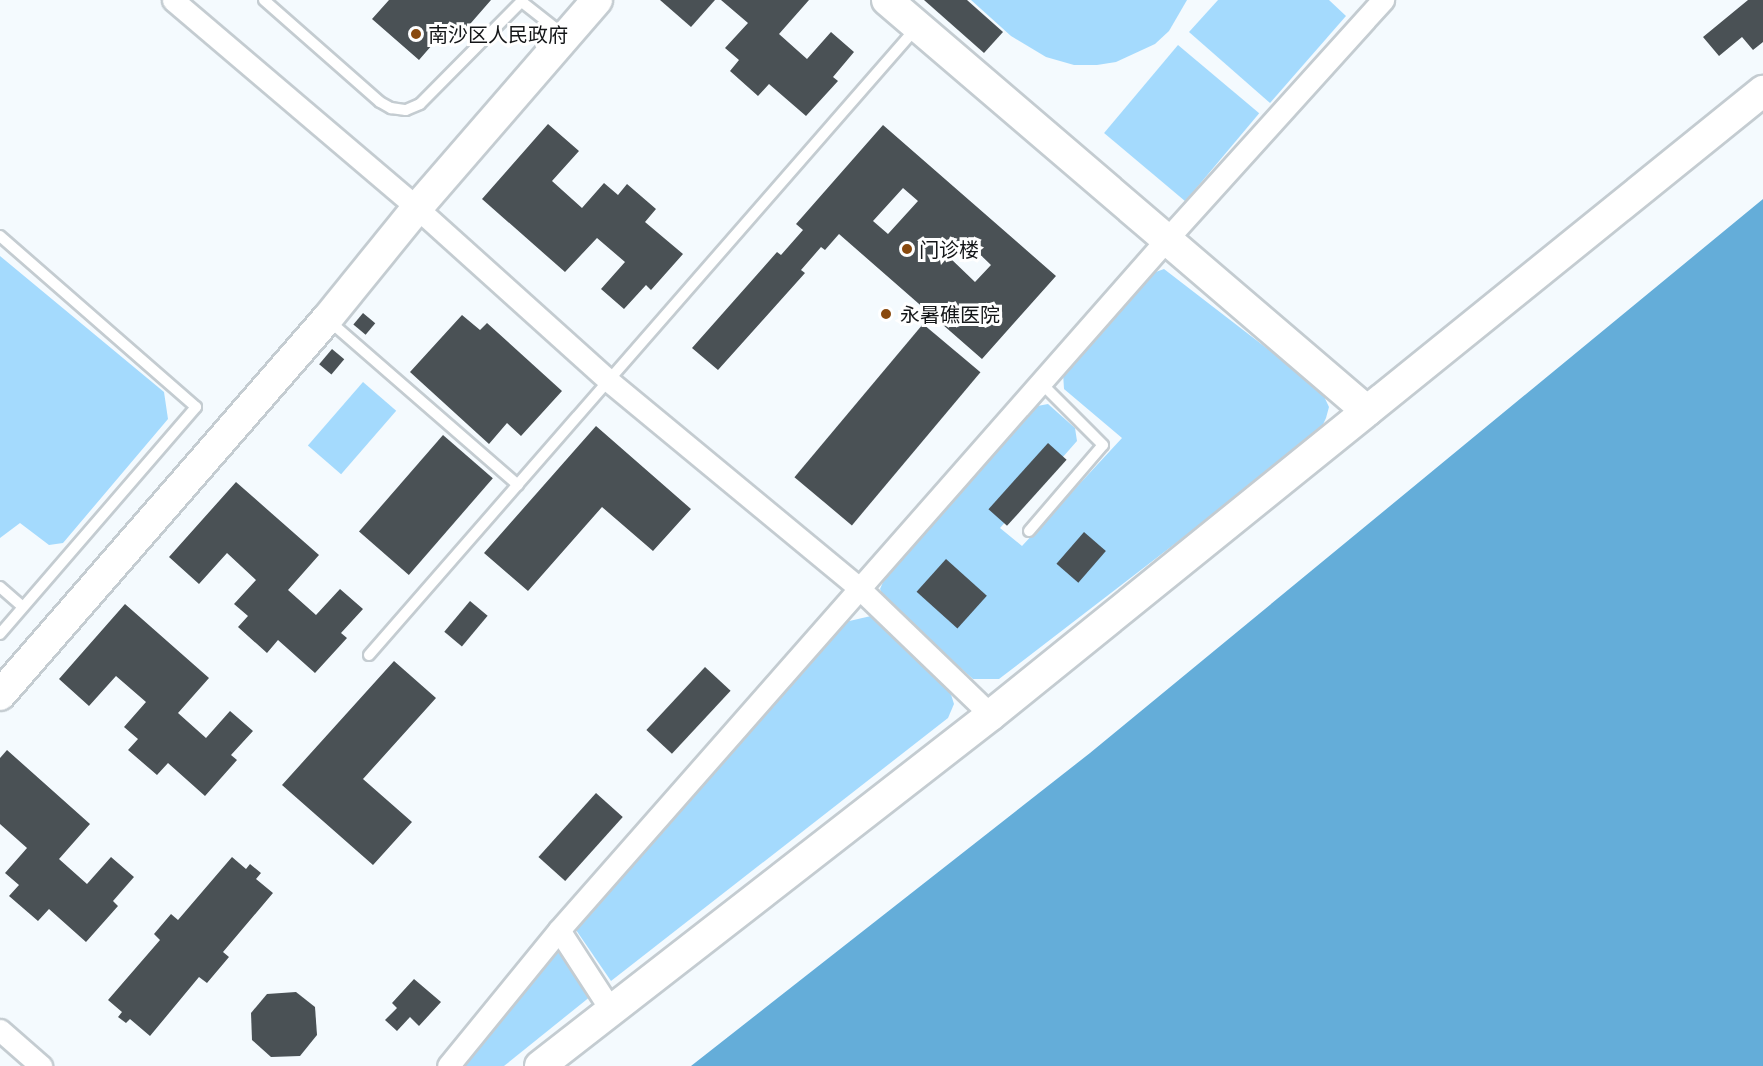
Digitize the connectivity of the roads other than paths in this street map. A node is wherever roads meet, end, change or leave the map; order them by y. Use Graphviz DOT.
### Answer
graph roads {
  1 [pos="264,0"];
  2 [pos="597,0"];
  3 [pos="887,0"];
  4 [pos="177,1"];
  5 [pos="522,1"];
  6 [pos="1379,2"];
  7 [pos="917,27"];
  8 [pos="565,36"];
  9 [pos="1763,91"];
  10 [pos="417,208"];
  11 [pos="0,236"];
  12 [pos="1166,240"];
  13 [pos="327,319"];
  14 [pos="609,381"];
  15 [pos="1041,383"];
  16 [pos="1367,411"];
  17 [pos="518,485"];
  18 [pos="1029,531"];
  19 [pos="0,587"];
  20 [pos="861,589"];
  21 [pos="23,607"];
  22 [pos="0,634"];
  23 [pos="369,655"];
  24 [pos="0,694"];
  25 [pos="991,715"];
  26 [pos="560,930"];
  27 [pos="611,1010"];
  28 [pos="0,1030"];
  29 [pos="41,1066"];
  30 [pos="448,1066"];
  31 [pos="540,1066"];
  1 -- 5 [label="lane"];
  2 -- 8 [label="street"];
  3 -- 7 [label="street"];
  4 -- 10 [label="street"];
  5 -- 8 [label="lane"];
  6 -- 12 [label="street"];
  7 -- 12 [label="street"];
  7 -- 14 [label="lane"];
  8 -- 10 [label="street"];
  9 -- 16 [label="street"];
  10 -- 13 [label="street"];
  10 -- 14 [label="street"];
  11 -- 21 [label="lane"];
  12 -- 15 [label="street"];
  12 -- 16 [label="street"];
  13 -- 17 [label="lane"];
  13 -- 24 [label="street"];
  14 -- 17 [label="lane"];
  14 -- 20 [label="street"];
  15 -- 18 [label="lane"];
  15 -- 20 [label="street"];
  16 -- 25 [label="street"];
  17 -- 23 [label="lane"];
  19 -- 21 [label="lane"];
  20 -- 25 [label="street"];
  20 -- 26 [label="street"];
  21 -- 22 [label="lane"];
  25 -- 27 [label="street"];
  26 -- 27 [label="street"];
  26 -- 30 [label="street"];
  27 -- 31 [label="street"];
  28 -- 29 [label="street"];
}
